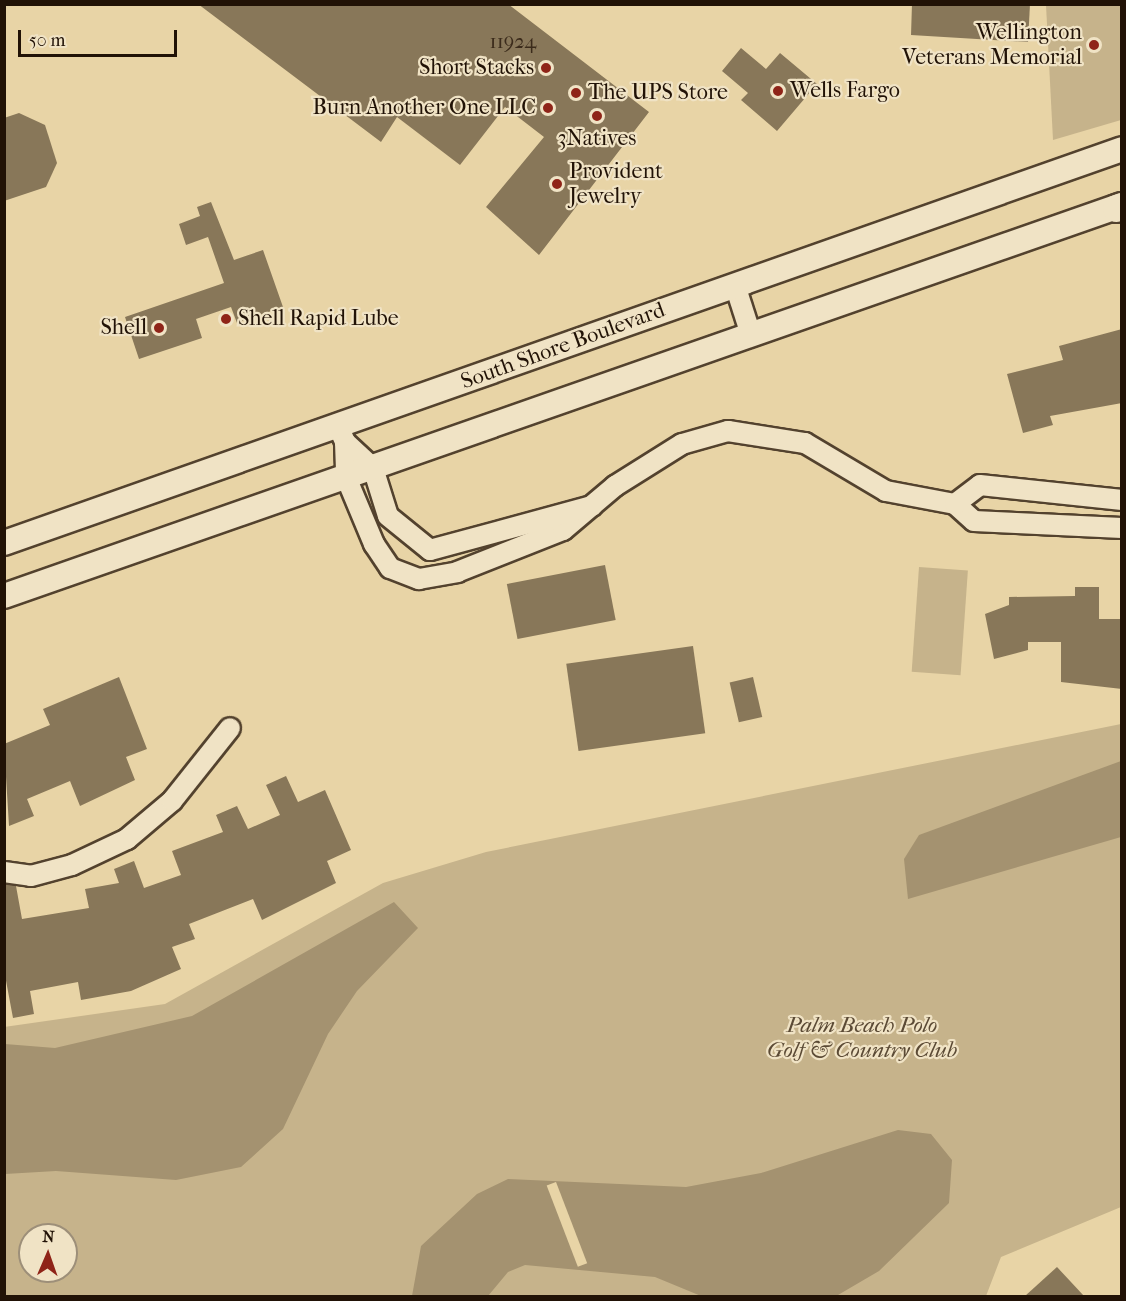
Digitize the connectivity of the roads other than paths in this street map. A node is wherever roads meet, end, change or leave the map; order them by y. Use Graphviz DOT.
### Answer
graph roads {
  1 [pos="1122,149"];
  2 [pos="1120,206"];
  3 [pos="735,285"];
  4 [pos="751,335"];
  5 [pos="342,434"];
  6 [pos="373,468"];
  7 [pos="346,477"];
  8 [pos="1122,500"];
  9 [pos="955,504"];
  10 [pos="592,506"];
  11 [pos="1122,528"];
  12 [pos="4,543"];
  13 [pos="4,596"];
  14 [pos="230,728"];
  15 [pos="4,872"];
  1 -- 3 [label="street, South Shore Boulevard"];
  2 -- 4 [label="street"];
  3 -- 4 [label="street"];
  3 -- 5 [label="street, South Shore Boulevard"];
  4 -- 6 [label="street"];
  5 -- 6 [label="street"];
  5 -- 7 [label="street"];
  5 -- 12 [label="street, South Shore Boulevard"];
  6 -- 7 [label="street"];
  6 -- 10 [label="street"];
  7 -- 10 [label="street"];
  7 -- 13 [label="street"];
  8 -- 9 [label="street"];
  9 -- 10 [label="street"];
  9 -- 11 [label="street"];
  14 -- 15 [label="street"];
}
